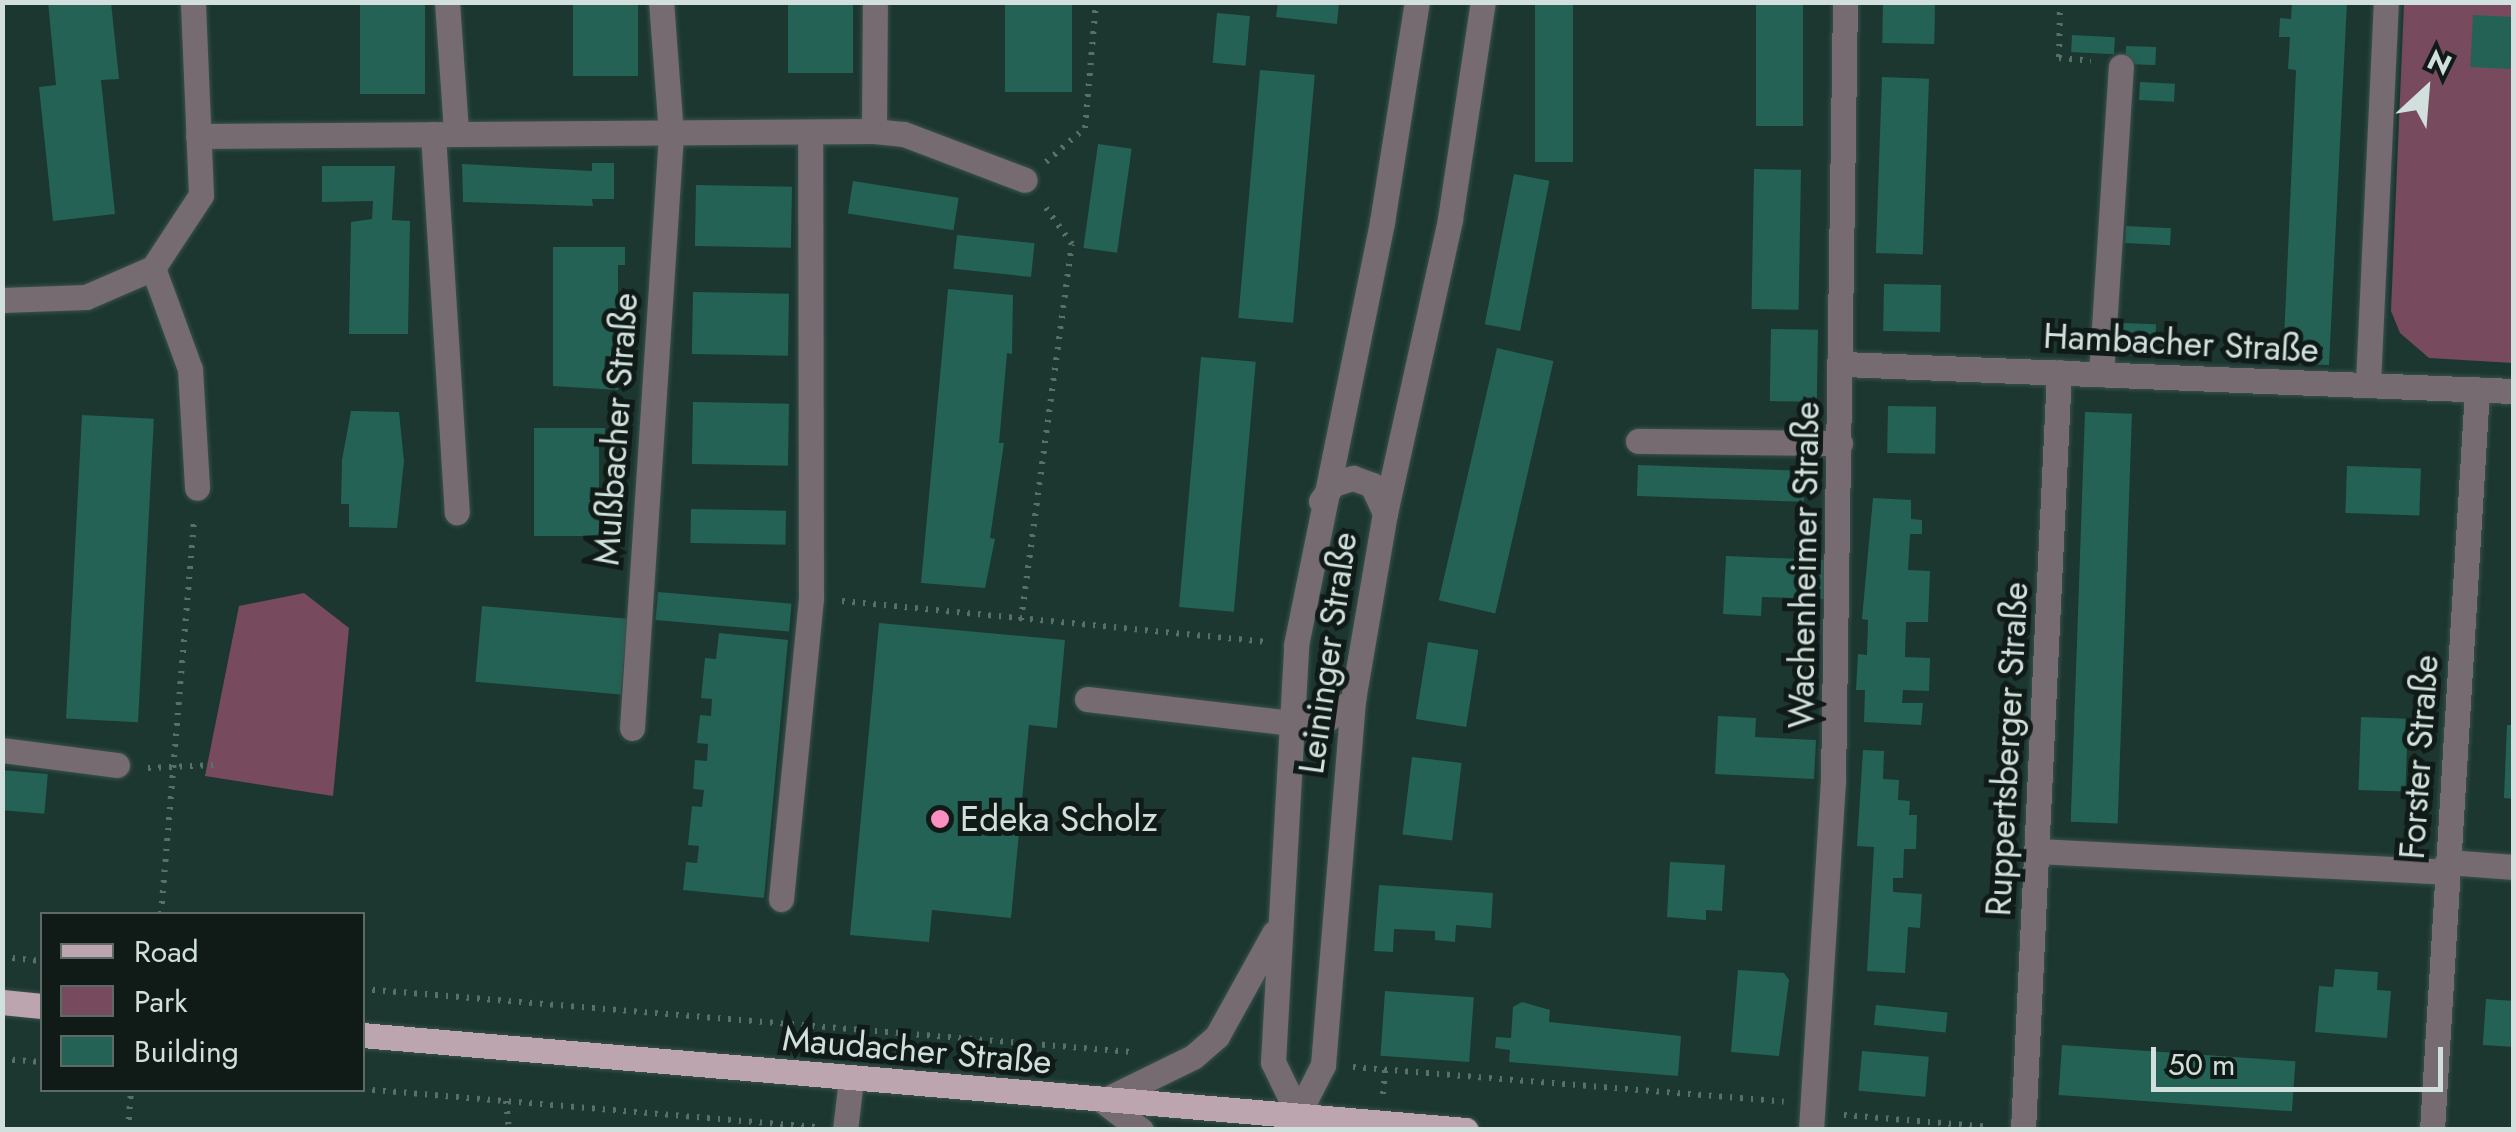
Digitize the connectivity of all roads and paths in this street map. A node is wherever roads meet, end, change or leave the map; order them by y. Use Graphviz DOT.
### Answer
graph roads {
  1 [pos="193,2"];
  2 [pos="446,2"];
  3 [pos="661,2"];
  4 [pos="875,2"];
  5 [pos="1096,2"];
  6 [pos="1417,2"];
  7 [pos="1483,2"];
  8 [pos="1845,2"];
  9 [pos="2060,2"];
  10 [pos="2386,2"];
  11 [pos="2121,67"];
  12 [pos="874,131"];
  13 [pos="810,132"];
  14 [pos="444,133"];
  15 [pos="671,134"];
  16 [pos="198,136"];
  17 [pos="1025,180"];
  18 [pos="153,268"];
  19 [pos="2,300"];
  20 [pos="1844,364"];
  21 [pos="2060,372"];
  22 [pos="2100,374"];
  23 [pos="2368,382"];
  24 [pos="2477,390"];
  25 [pos="2514,391"];
  26 [pos="1638,441"];
  27 [pos="1840,443"];
  28 [pos="197,488"];
  29 [pos="1321,501"];
  30 [pos="457,512"];
  31 [pos="1385,512"];
  32 [pos="811,598"];
  33 [pos="1021,620"];
  34 [pos="1296,645"];
  35 [pos="1088,699"];
  36 [pos="1353,700"];
  37 [pos="1289,724"];
  38 [pos="632,728"];
  39 [pos="2,750"];
  40 [pos="116,765"];
  41 [pos="214,765"];
  42 [pos="171,771"];
  43 [pos="2038,850"];
  44 [pos="2447,867"];
  45 [pos="2514,867"];
  46 [pos="782,899"];
  47 [pos="162,912"];
  48 [pos="1279,924"];
  49 [pos="2,958"];
  50 [pos="40,961"];
  51 [pos="365,989"];
  52 [pos="2,1002"];
  53 [pos="40,1006"];
  54 [pos="365,1035"];
  55 [pos="1134,1052"];
  56 [pos="2,1059"];
  57 [pos="40,1062"];
  58 [pos="1385,1070"];
  59 [pos="850,1080"];
  60 [pos="365,1089"];
  61 [pos="131,1092"];
  62 [pos="506,1100"];
  63 [pos="1103,1101"];
  64 [pos="1811,1119"];
  65 [pos="1299,1126"];
  66 [pos="2013,1129"];
  67 [pos="128,1130"];
  68 [pos="508,1130"];
  69 [pos="845,1130"];
  70 [pos="1141,1130"];
  71 [pos="1466,1130"];
  72 [pos="2432,1130"];
  1 -- 16 [label="street"];
  2 -- 14 [label="street"];
  3 -- 15 [label="street, Mußbacher Straße"];
  4 -- 12 [label="street"];
  5 -- 17 [label="path"];
  6 -- 29 [label="street, Leininger Straße"];
  7 -- 31 [label="street, Leininger Straße"];
  8 -- 20 [label="street, Wachenheimer Straße"];
  9 -- 11 [label="path"];
  10 -- 23 [label="street"];
  11 -- 22 [label="street"];
  12 -- 13 [label="street"];
  12 -- 17 [label="street"];
  13 -- 15 [label="street"];
  13 -- 32 [label="street"];
  14 -- 15 [label="street"];
  14 -- 16 [label="street"];
  14 -- 30 [label="street"];
  15 -- 38 [label="street, Mußbacher Straße"];
  16 -- 18 [label="street"];
  17 -- 33 [label="path"];
  18 -- 19 [label="street"];
  18 -- 28 [label="street"];
  20 -- 21 [label="street, Hambacher Straße"];
  20 -- 27 [label="street, Wachenheimer Straße"];
  21 -- 22 [label="street, Hambacher Straße"];
  21 -- 43 [label="street, Ruppertsberger Straße"];
  22 -- 23 [label="street, Hambacher Straße"];
  23 -- 24 [label="street, Hambacher Straße"];
  24 -- 25 [label="street, Hambacher Straße"];
  24 -- 44 [label="street, Forster Straße"];
  26 -- 27 [label="street"];
  27 -- 64 [label="street, Wachenheimer Straße"];
  28 -- 42 [label="path"];
  29 -- 31 [label="street"];
  29 -- 34 [label="street, Leininger Straße"];
  31 -- 36 [label="street, Leininger Straße"];
  32 -- 33 [label="path"];
  32 -- 46 [label="street"];
  33 -- 34 [label="path"];
  34 -- 37 [label="street, Leininger Straße"];
  35 -- 37 [label="street"];
  36 -- 37 [label="street"];
  36 -- 65 [label="street, Leininger Straße"];
  37 -- 48 [label="street, Leininger Straße"];
  39 -- 40 [label="street"];
  40 -- 42 [label="path"];
  41 -- 42 [label="path"];
  42 -- 47 [label="path"];
  43 -- 44 [label="street"];
  43 -- 66 [label="street, Ruppertsberger Straße"];
  44 -- 45 [label="street"];
  44 -- 72 [label="street, Forster Straße"];
  48 -- 63 [label="street, Leininger Straße"];
  48 -- 65 [label="street, Leininger Straße"];
  49 -- 50 [label="path"];
  51 -- 55 [label="path"];
  52 -- 53 [label="main road"];
  54 -- 59 [label="main road, Maudacher Straße"];
  56 -- 57 [label="path"];
  58 -- 64 [label="path"];
  59 -- 63 [label="main road, Maudacher Straße"];
  59 -- 69 [label="street"];
  60 -- 62 [label="path"];
  61 -- 67 [label="path"];
  62 -- 68 [label="path"];
  62 -- 69 [label="path"];
  63 -- 65 [label="main road, Maudacher Straße"];
  63 -- 70 [label="street"];
  64 -- 66 [label="path"];
  65 -- 71 [label="main road, Maudacher Straße"];
}
